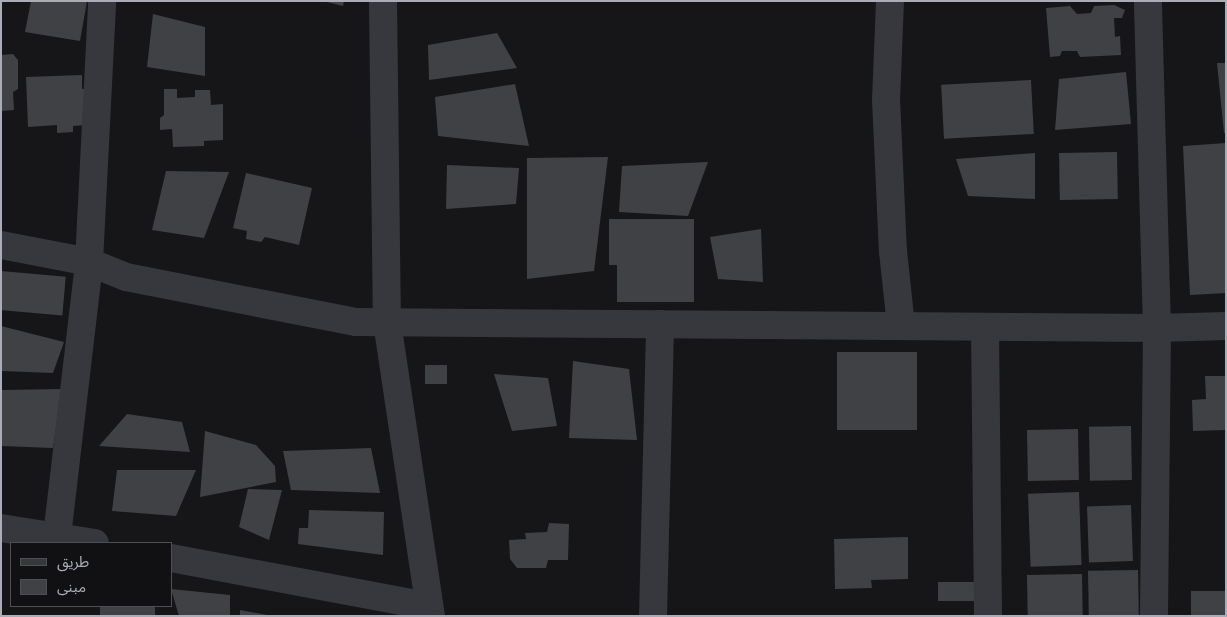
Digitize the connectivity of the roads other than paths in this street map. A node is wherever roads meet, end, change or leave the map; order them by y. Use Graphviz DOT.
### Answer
graph roads {
  1 [pos="102,1"];
  2 [pos="383,1"];
  3 [pos="890,1"];
  4 [pos="1148,1"];
  5 [pos="1,245"];
  6 [pos="89,262"];
  7 [pos="387,322"];
  8 [pos="660,324"];
  9 [pos="901,326"];
  10 [pos="1226,326"];
  11 [pos="986,327"];
  12 [pos="1156,328"];
  13 [pos="1,528"];
  14 [pos="57,536"];
  15 [pos="90,542"];
  16 [pos="172,558"];
  17 [pos="429,611"];
  18 [pos="653,616"];
  19 [pos="988,616"];
  20 [pos="1154,616"];
  1 -- 6 [label="street"];
  2 -- 7 [label="street"];
  3 -- 9 [label="street"];
  4 -- 12 [label="street"];
  5 -- 6 [label="street"];
  6 -- 7 [label="street"];
  6 -- 14 [label="street"];
  7 -- 8 [label="street"];
  7 -- 17 [label="street"];
  8 -- 9 [label="street"];
  8 -- 18 [label="street"];
  9 -- 11 [label="street"];
  10 -- 12 [label="street"];
  11 -- 12 [label="street"];
  11 -- 19 [label="street"];
  12 -- 20 [label="street"];
  13 -- 14 [label="street"];
  14 -- 15 [label="street"];
  16 -- 17 [label="street"];
}
